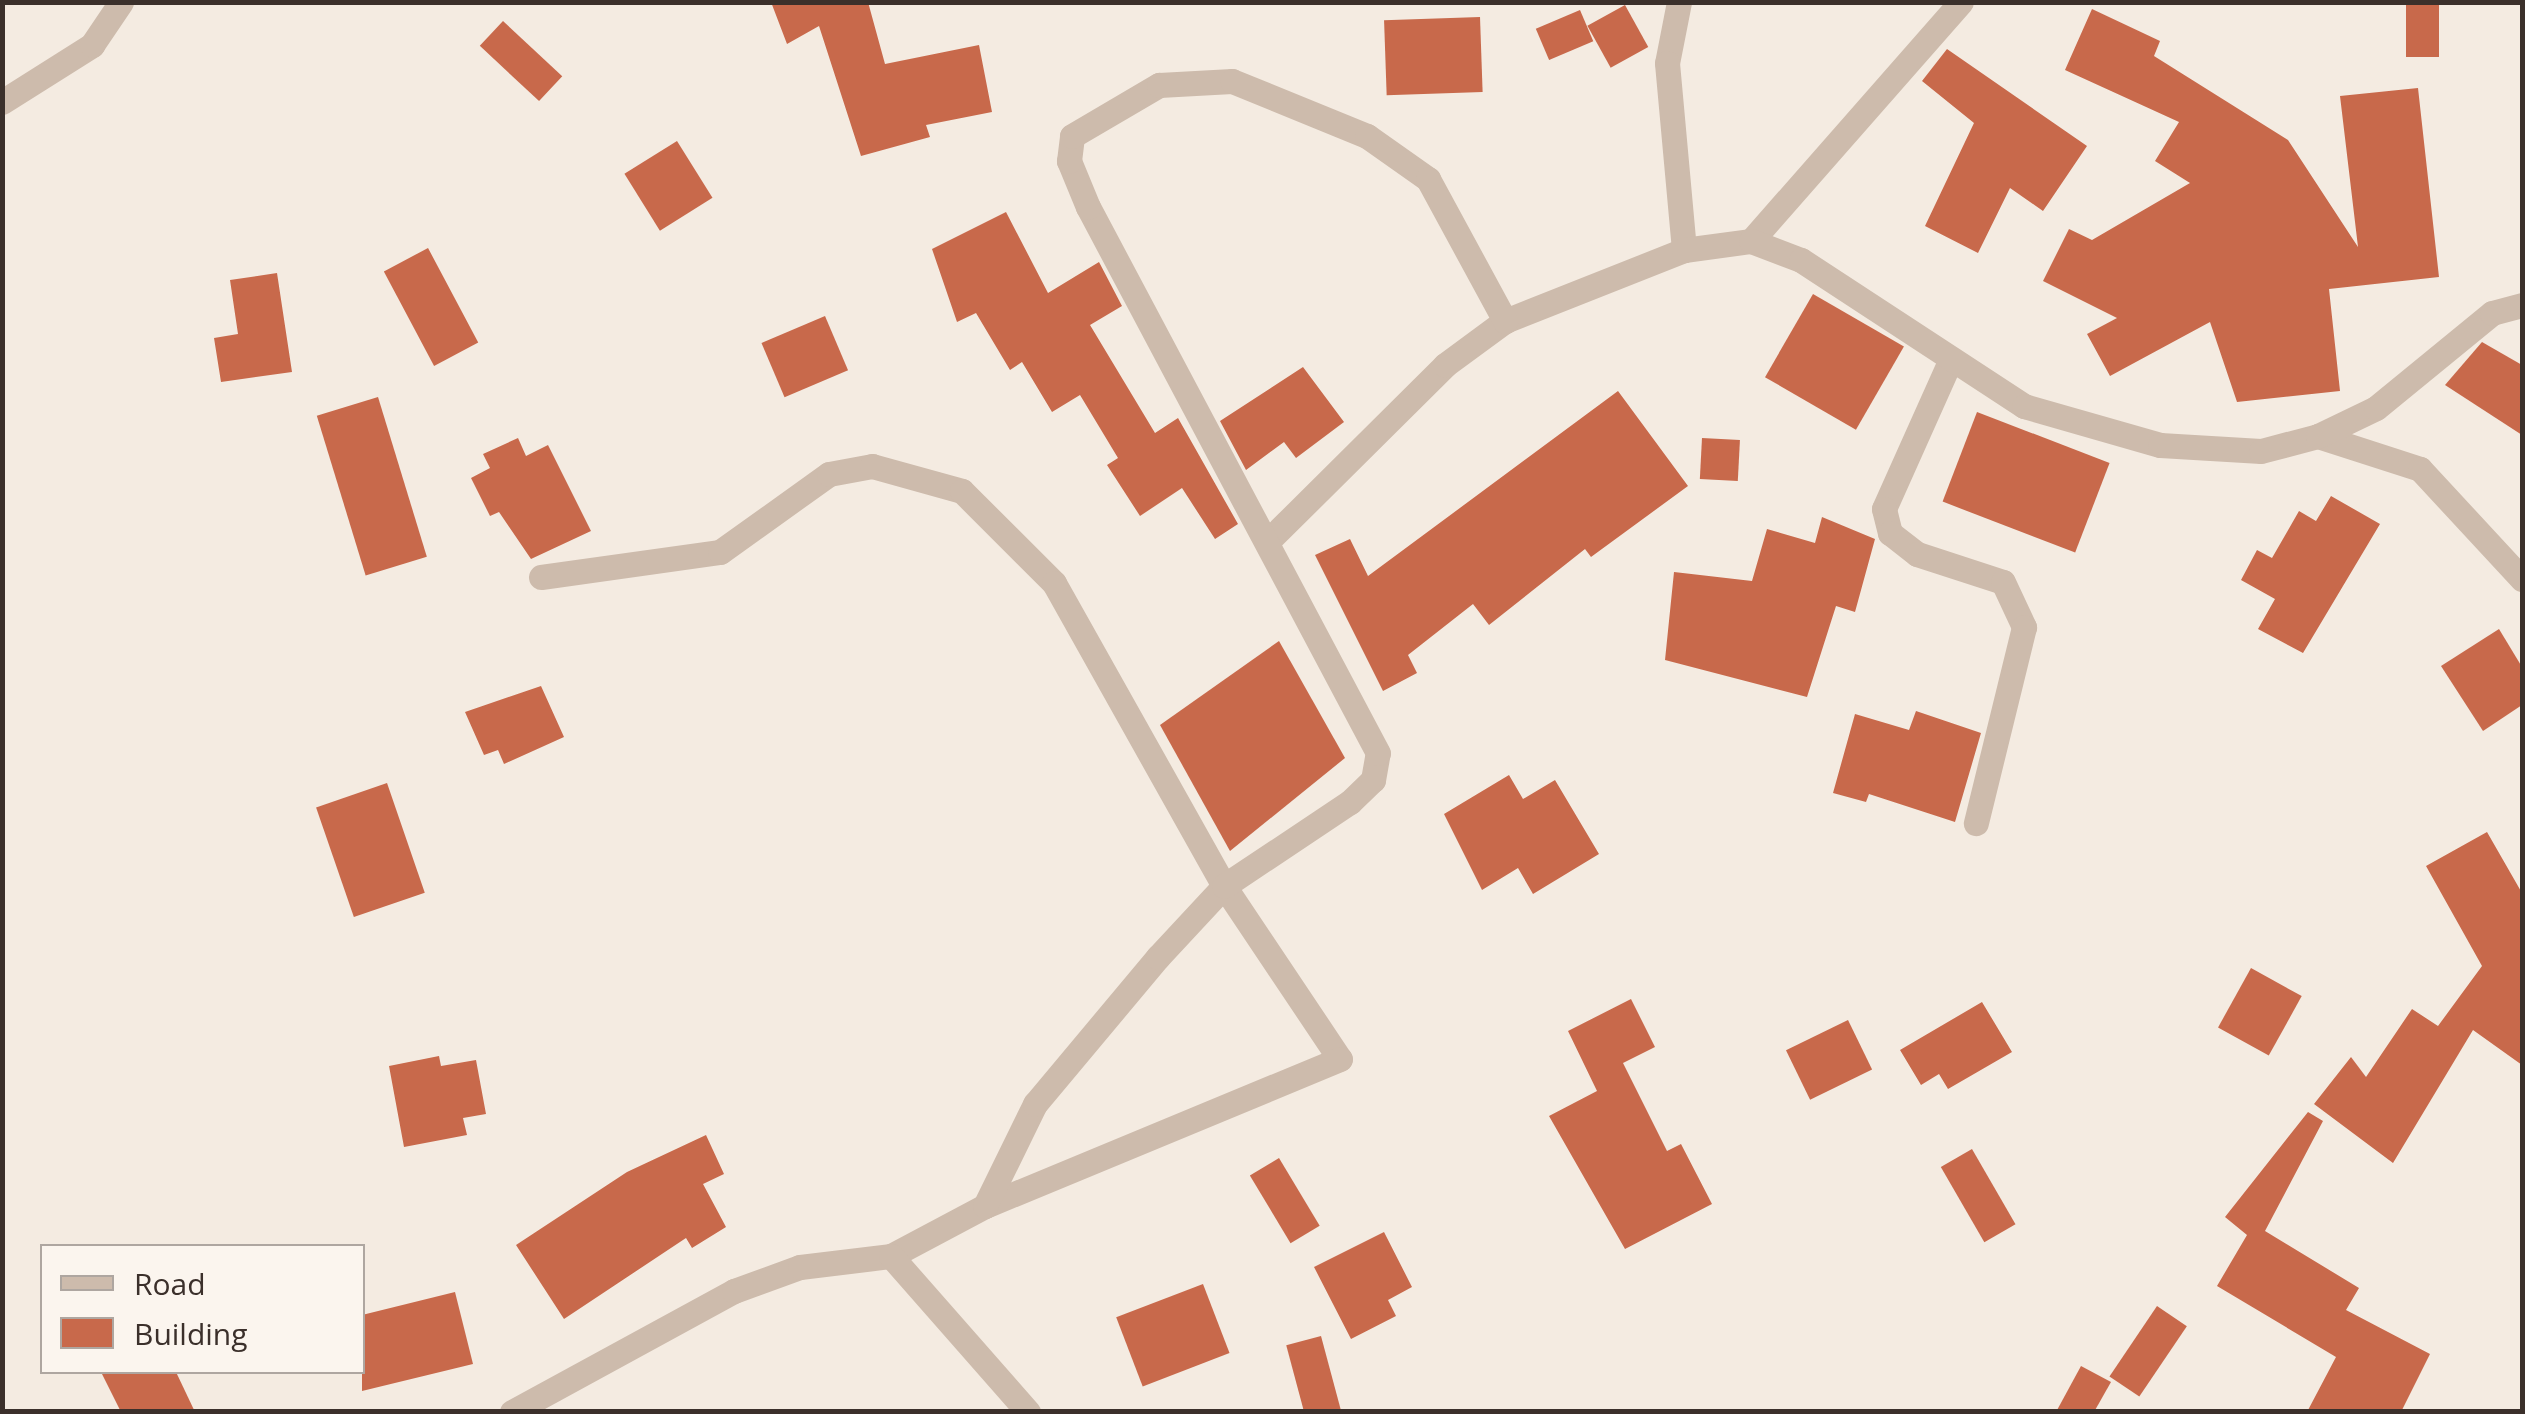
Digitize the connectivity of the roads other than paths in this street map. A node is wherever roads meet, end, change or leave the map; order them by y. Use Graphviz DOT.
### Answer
graph roads {
  1 [pos="121,2"];
  2 [pos="1680,2"];
  3 [pos="1961,2"];
  4 [pos="2,102"];
  5 [pos="1751,241"];
  6 [pos="1684,250"];
  7 [pos="2522,305"];
  8 [pos="1505,321"];
  9 [pos="1951,359"];
  10 [pos="2318,436"];
  11 [pos="1271,538"];
  12 [pos="541,578"];
  13 [pos="2522,578"];
  14 [pos="1976,822"];
  15 [pos="1224,886"];
  16 [pos="985,1206"];
  17 [pos="892,1256"];
  18 [pos="512,1412"];
  19 [pos="1028,1412"];
  1 -- 4 [label="street"];
  2 -- 6 [label="street"];
  3 -- 5 [label="street"];
  5 -- 6 [label="street"];
  5 -- 9 [label="street"];
  6 -- 8 [label="street"];
  7 -- 10 [label="street"];
  8 -- 11 [label="street"];
  8 -- 11 [label="street"];
  9 -- 10 [label="street"];
  9 -- 14 [label="street"];
  10 -- 13 [label="street"];
  11 -- 15 [label="street"];
  12 -- 15 [label="street"];
  15 -- 16 [label="street"];
  15 -- 16 [label="street"];
  16 -- 17 [label="street"];
  17 -- 18 [label="street"];
  17 -- 19 [label="street"];
}
